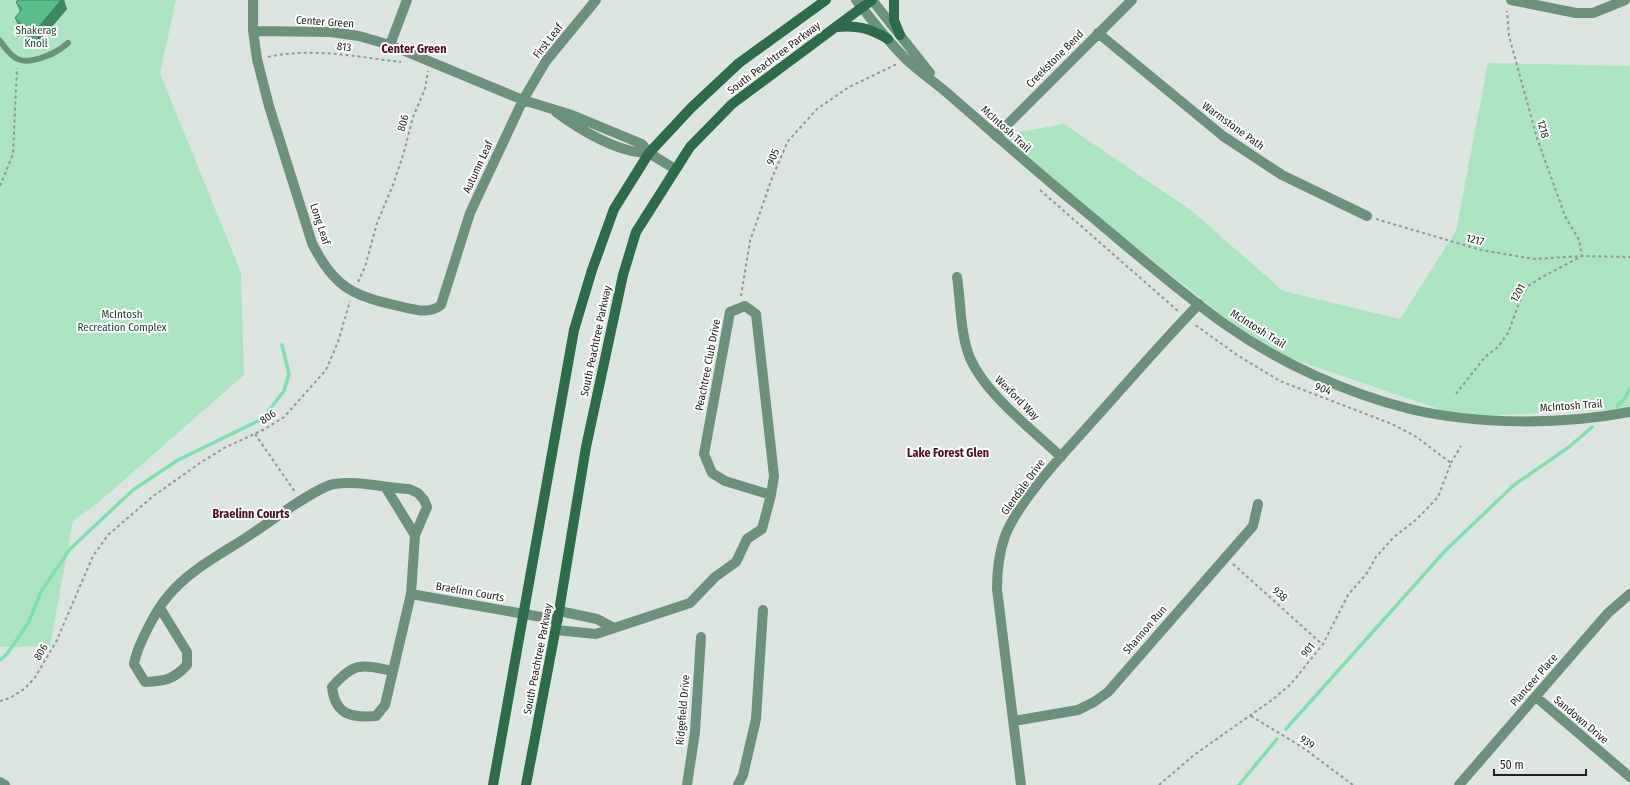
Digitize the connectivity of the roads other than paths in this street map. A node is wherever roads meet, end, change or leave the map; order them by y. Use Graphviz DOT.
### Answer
graph roads {
  1 [pos="253,0"];
  2 [pos="407,0"];
  3 [pos="596,0"];
  4 [pos="816,0"];
  5 [pos="826,0"];
  6 [pos="872,0"];
  7 [pos="894,0"];
  8 [pos="1132,0"];
  9 [pos="1625,0"];
  10 [pos="859,4"];
  11 [pos="1509,4"];
  12 [pos="806,14"];
  13 [pos="836,27"];
  14 [pos="253,31"];
  15 [pos="1098,33"];
  16 [pos="900,35"];
  17 [pos="888,39"];
  18 [pos="0,41"];
  19 [pos="68,43"];
  20 [pos="390,44"];
  21 [pos="945,91"];
  22 [pos="523,100"];
  23 [pos="996,136"];
  24 [pos="649,153"];
  25 [pos="675,169"];
  26 [pos="1368,216"];
  27 [pos="460,246"];
  28 [pos="957,277"];
  29 [pos="1199,304"];
  30 [pos="1630,412"];
  31 [pos="1061,457"];
  32 [pos="386,488"];
  33 [pos="771,495"];
  34 [pos="1258,504"];
  35 [pos="415,535"];
  36 [pos="411,594"];
  37 [pos="1630,594"];
  38 [pos="160,608"];
  39 [pos="763,610"];
  40 [pos="524,614"];
  41 [pos="558,620"];
  42 [pos="612,627"];
  43 [pos="701,637"];
  44 [pos="392,671"];
  45 [pos="1536,697"];
  46 [pos="1014,721"];
  47 [pos="1630,777"];
  48 [pos="0,782"];
  49 [pos="6,785"];
  50 [pos="493,785"];
  51 [pos="526,785"];
  52 [pos="687,785"];
  53 [pos="738,785"];
  54 [pos="1020,785"];
  55 [pos="1459,785"];
  1 -- 14 [label="street, Long Leaf"];
  2 -- 20 [label="street"];
  3 -- 22 [label="street, First Leaf"];
  4 -- 12 [label="main road"];
  5 -- 12 [label="main road, South Peachtree Parkway"];
  6 -- 10 [label="main road, South Peachtree Parkway"];
  6 -- 16 [label="street, McIntosh Trail"];
  7 -- 16 [label="main road"];
  8 -- 15 [label="street, Creekstone Bend"];
  9 -- 11 [label="street"];
  10 -- 13 [label="main road, South Peachtree Parkway"];
  10 -- 17 [label="street, McIntosh Trail"];
  12 -- 24 [label="main road, South Peachtree Parkway"];
  13 -- 17 [label="main road"];
  13 -- 25 [label="main road, South Peachtree Parkway"];
  14 -- 20 [label="street, Center Green"];
  14 -- 27 [label="street, Long Leaf"];
  15 -- 23 [label="street, Creekstone Bend"];
  15 -- 26 [label="street, Warmstone Path"];
  16 -- 21 [label="street, McIntosh Trail"];
  17 -- 21 [label="street, McIntosh Trail"];
  18 -- 19 [label="lane"];
  20 -- 22 [label="street, Center Green"];
  21 -- 23 [label="street, McIntosh Trail"];
  22 -- 24 [label="street, Center Green"];
  22 -- 27 [label="street, Autumn Leaf"];
  23 -- 29 [label="street, McIntosh Trail"];
  24 -- 25 [label="street"];
  24 -- 40 [label="main road, South Peachtree Parkway"];
  25 -- 41 [label="main road, South Peachtree Parkway"];
  28 -- 31 [label="street, Wexford Way"];
  29 -- 30 [label="street, McIntosh Trail"];
  29 -- 31 [label="street, Glendale Drive"];
  31 -- 46 [label="street, Glendale Drive"];
  32 -- 35 [label="street"];
  32 -- 35 [label="street"];
  32 -- 38 [label="street"];
  33 -- 33 [label="street, Peachtree Club Drive"];
  33 -- 42 [label="street"];
  34 -- 46 [label="street, Shannon Run"];
  35 -- 36 [label="street"];
  36 -- 40 [label="street, Braelinn Courts"];
  36 -- 44 [label="street"];
  37 -- 45 [label="street, Planceer Place"];
  38 -- 38 [label="street"];
  39 -- 53 [label="street"];
  40 -- 41 [label="street, Braelinn Courts"];
  40 -- 50 [label="main road, South Peachtree Parkway"];
  41 -- 42 [label="street"];
  41 -- 42 [label="street"];
  41 -- 51 [label="main road, South Peachtree Parkway"];
  43 -- 52 [label="street, Ridgefield Drive"];
  44 -- 44 [label="street"];
  45 -- 47 [label="street, Sandown Drive"];
  45 -- 55 [label="street, Planceer Place"];
  46 -- 54 [label="street, Glendale Drive"];
  48 -- 49 [label="street"];
}
